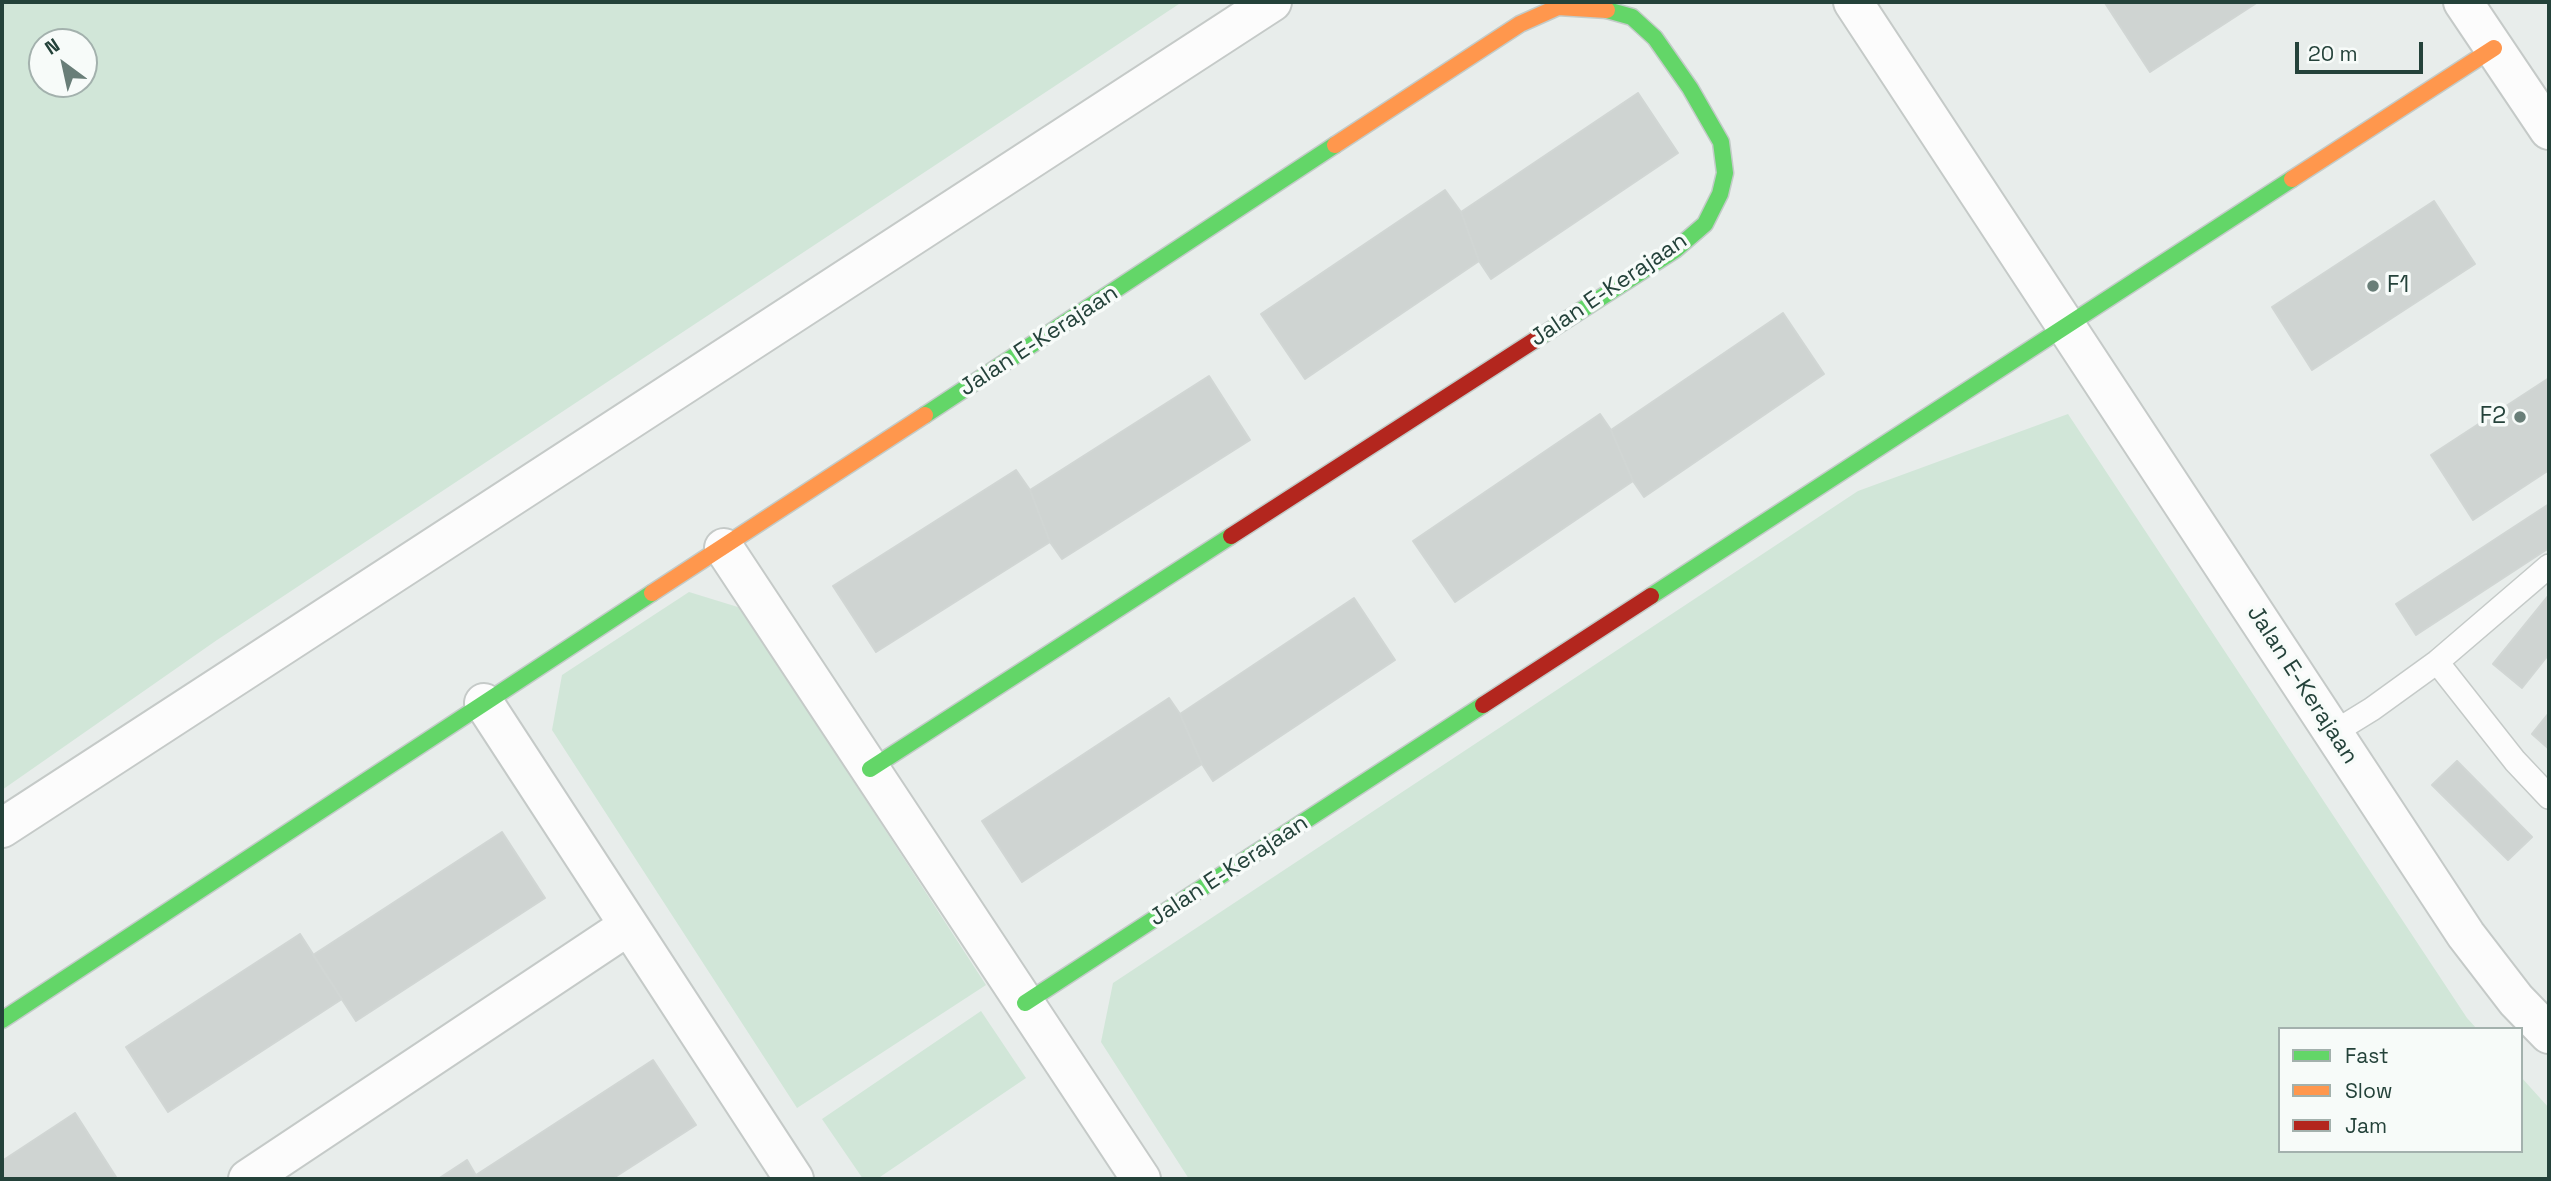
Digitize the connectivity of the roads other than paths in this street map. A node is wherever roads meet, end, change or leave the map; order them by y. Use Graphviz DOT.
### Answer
graph roads {
  1 [pos="1272,2"];
  2 [pos="1853,2"];
  3 [pos="2463,2"];
  4 [pos="2494,48"];
  5 [pos="2549,130"];
  6 [pos="2067,327"];
  7 [pos="724,548"];
  8 [pos="2549,566"];
  9 [pos="2437,662"];
  10 [pos="484,703"];
  11 [pos="2333,733"];
  12 [pos="870,769"];
  13 [pos="2549,797"];
  14 [pos="2,828"];
  15 [pos="628,926"];
  16 [pos="1025,1003"];
  17 [pos="2,1020"];
  18 [pos="2549,1034"];
  19 [pos="778,1174"];
  20 [pos="248,1179"];
  21 [pos="1141,1179"];
  1 -- 14 [label="street"];
  2 -- 6 [label="street, Jalan E-Kerajaan"];
  3 -- 4 [label="street"];
  4 -- 5 [label="street"];
  4 -- 6 [label="street"];
  6 -- 11 [label="street, Jalan E-Kerajaan"];
  6 -- 16 [label="street, Jalan E-Kerajaan"];
  7 -- 10 [label="street, Jalan E-Kerajaan"];
  7 -- 12 [label="street"];
  7 -- 12 [label="street, Jalan E-Kerajaan"];
  8 -- 9 [label="lane"];
  9 -- 11 [label="lane"];
  9 -- 13 [label="lane"];
  10 -- 15 [label="street"];
  10 -- 17 [label="street, Jalan E-Kerajaan"];
  11 -- 18 [label="street, Jalan E-Kerajaan"];
  12 -- 16 [label="street"];
  15 -- 19 [label="street"];
  15 -- 20 [label="street"];
  16 -- 21 [label="street"];
}
